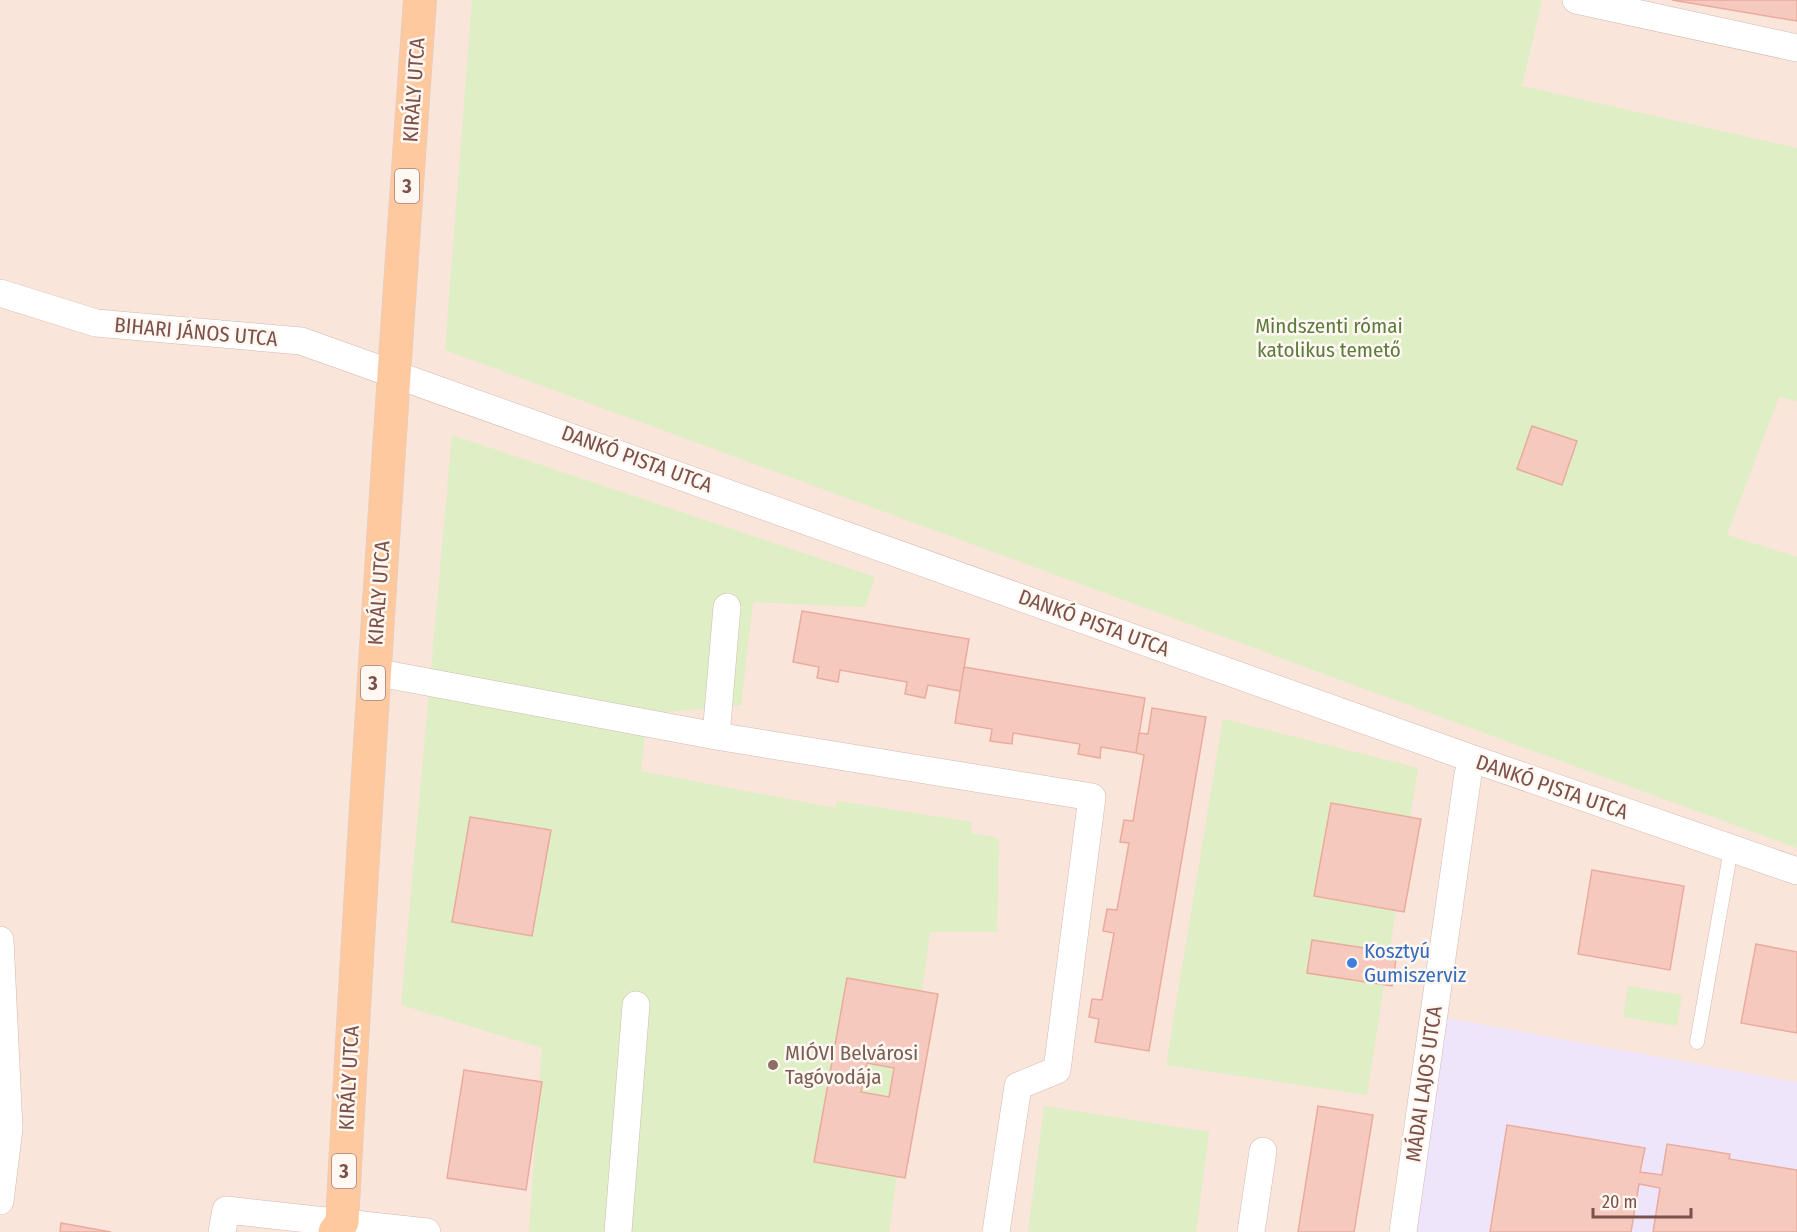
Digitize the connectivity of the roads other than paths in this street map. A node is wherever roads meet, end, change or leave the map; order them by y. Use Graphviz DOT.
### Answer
graph roads {
  1 [pos="420,0"];
  2 [pos="1576,0"];
  3 [pos="1797,48"];
  4 [pos="1,296"];
  5 [pos="393,371"];
  6 [pos="727,607"];
  7 [pos="374,672"];
  8 [pos="716,736"];
  9 [pos="1473,759"];
  10 [pos="1731,849"];
  11 [pos="1797,872"];
  12 [pos="0,940"];
  13 [pos="636,1005"];
  14 [pos="1697,1042"];
  15 [pos="1263,1151"];
  16 [pos="0,1201"];
  17 [pos="341,1229"];
  18 [pos="222,1232"];
  19 [pos="427,1232"];
  20 [pos="618,1232"];
  21 [pos="996,1232"];
  22 [pos="1251,1232"];
  23 [pos="1403,1232"];
  1 -- 5 [label="main road, KIRÁLY UTCA / 3"];
  2 -- 3 [label="street"];
  4 -- 5 [label="street, BIHARI JÁNOS UTCA"];
  5 -- 7 [label="main road, KIRÁLY UTCA / 3"];
  5 -- 9 [label="street, DANKÓ PISTA UTCA"];
  6 -- 8 [label="street"];
  7 -- 8 [label="street"];
  7 -- 17 [label="main road, KIRÁLY UTCA / 3"];
  8 -- 21 [label="street"];
  9 -- 10 [label="street, DANKÓ PISTA UTCA"];
  9 -- 23 [label="street, MÁDAI LAJOS UTCA"];
  10 -- 11 [label="street, DANKÓ PISTA UTCA"];
  10 -- 14 [label="lane"];
  12 -- 16 [label="street"];
  13 -- 20 [label="street"];
  15 -- 22 [label="street"];
  17 -- 18 [label="street"];
  17 -- 19 [label="street"];
}
